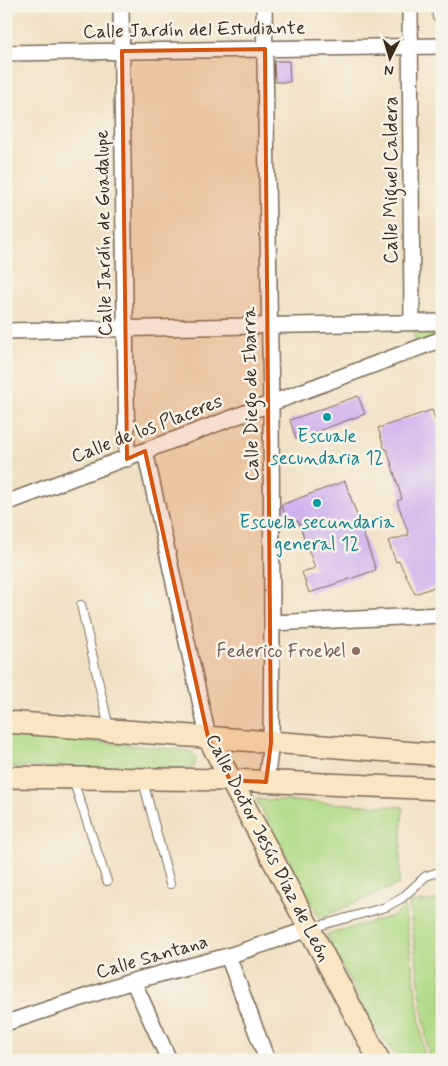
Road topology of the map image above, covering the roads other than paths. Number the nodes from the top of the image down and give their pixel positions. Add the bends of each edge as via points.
1 (121, 6) edge
2 (264, 6) edge
3 (410, 6) edge
4 (436, 6) edge
5 (442, 17) edge
6 (410, 46) junction
7 (442, 46) edge
8 (265, 49) junction
9 (122, 51) junction
10 (6, 54) edge
11 (442, 322) edge
12 (412, 323) junction
13 (270, 326) junction
14 (125, 328) junction
15 (6, 331) edge
16 (442, 339) edge
17 (271, 404) junction
18 (145, 451) junction
19 (127, 459) junction
20 (6, 503) edge
21 (81, 605) dead end
22 (442, 615) edge
23 (272, 623) junction
24 (6, 722) edge
25 (109, 730) junction
26 (208, 737) junction
27 (271, 743) junction
28 (442, 755) edge
29 (6, 777) edge
30 (73, 778) junction
31 (142, 779) junction
32 (230, 780) junction
33 (266, 782) junction
34 (442, 789) edge
35 (442, 871) edge
36 (107, 881) dead end
37 (170, 884) dead end
38 (309, 929) junction
39 (228, 956) junction
40 (133, 981) junction
41 (6, 1023) edge
42 (169, 1060) edge
43 (268, 1060) edge
44 (379, 1060) edge

1 - 9 street, Calle Jardín de Guadalupe
2 - 8 street, Calle Diego de Ibarra
3 - 6 street, Calle Miguel Caldera
4 - 5 lane via 437,17
6 - 7 street, Calle Jardín del Estudiante
6 - 8 street, Calle Jardín del Estudiante
6 - 12 street, Calle Miguel Caldera
8 - 9 street, Calle Jardín del Estudiante
8 - 13 street, Calle Diego de Ibarra
9 - 10 street, Calle Jardín del Estudiante
9 - 14 street, Calle Jardín de Guadalupe
11 - 12 street
12 - 13 street
13 - 14 street
13 - 17 street, Calle Diego de Ibarra
14 - 15 street
14 - 19 street, Calle Jardín de Guadalupe
16 - 17 street, Calle de los Placeres
17 - 18 street, Calle de los Placeres
17 - 23 street, Calle Diego de Ibarra
18 - 19 street, Calle de los Placeres
18 - 26 street, Calle Doctor Jesús Díaz de León
19 - 20 street, Calle de los Placeres
21 - 25 lane
22 - 23 street
23 - 27 street, Calle Diego de Ibarra
24 - 25 main road
25 - 26 main road
26 - 27 main road
26 - 32 main road, Calle Doctor Jesús Díaz de León
27 - 28 main road
27 - 33 street, Calle Diego de Ibarra
29 - 30 main road
30 - 31 main road
30 - 36 lane
31 - 32 main road
31 - 37 lane
32 - 33 main road
32 - 38 main road, Calle Doctor Jesús Díaz de León
33 - 34 main road
35 - 38 lane via 426,876 402,898 386,906
38 - 39 street, Calle Santana
38 - 44 main road, Calle Doctor Jesús Díaz de León
39 - 40 street, Calle Santana
39 - 43 street
40 - 41 street, Calle Santana
40 - 42 street

